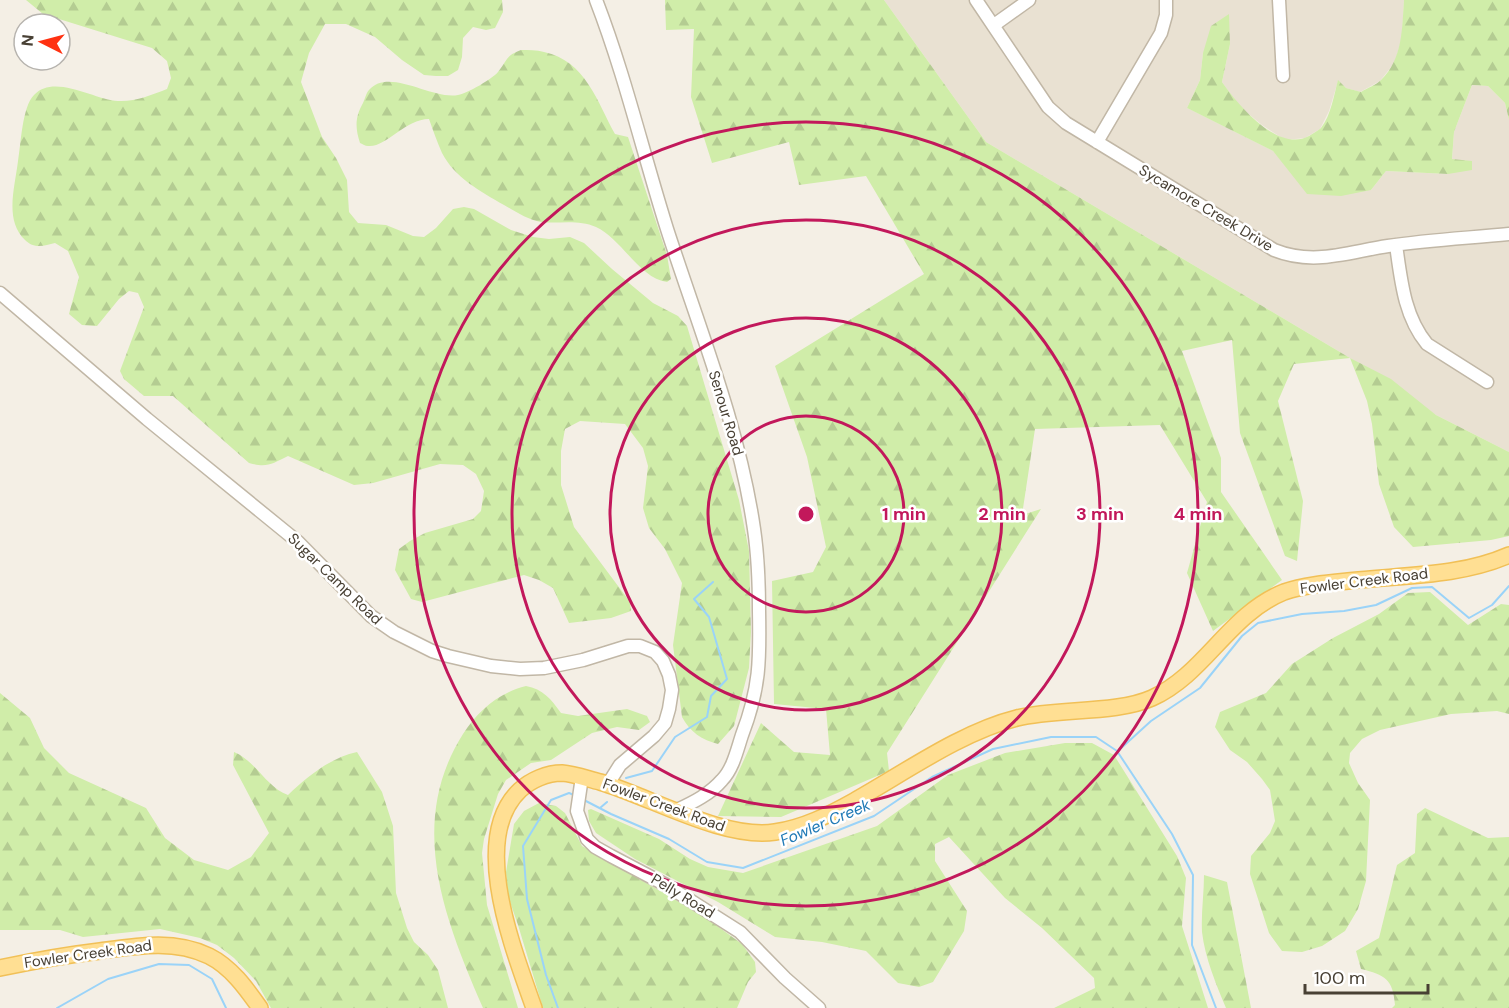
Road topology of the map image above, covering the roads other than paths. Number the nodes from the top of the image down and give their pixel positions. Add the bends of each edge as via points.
1 (596, 0) edge
2 (976, 0) edge
3 (1029, 0) edge
4 (1166, 0) edge
5 (1279, 0) edge
6 (994, 25) junction
7 (1283, 76) dead end
8 (1097, 142) junction
9 (1509, 234) edge
10 (1396, 245) junction
11 (0, 293) edge
12 (1487, 382) dead end
13 (1509, 555) edge
14 (582, 777) junction
15 (608, 784) junction
16 (677, 810) junction
17 (0, 968) edge
18 (260, 1008) edge
19 (534, 1008) edge
20 (819, 1008) edge

1 - 16 street, Senour Road via 729,418 754,531 759,676 752,709 725,778 713,790
2 - 6 street, Sycamore Creek Drive
3 - 6 street
4 - 8 street via 1161,33
5 - 7 street
6 - 8 street, Sycamore Creek Drive via 1048,107
8 - 10 street, Sycamore Creek Drive via 1288,255 1320,258
9 - 10 street, Sycamore Creek Drive
10 - 12 street via 1405,298 1420,336
11 - 15 street, Sugar Camp Road via 293,538 370,616 394,632 448,656 520,669 583,660 628,646 655,652 669,675 669,709 654,736 620,765
13 - 16 main road, Fowler Creek Road via 1465,569 1316,584 1284,592 1254,608 1185,676 1152,698 1122,706 1016,718 990,727 840,809 796,828 742,832
14 - 15 main road, Fowler Creek Road
14 - 19 main road, Fowler Creek Road via 560,773 528,785 515,796 500,831 497,887
14 - 20 street, Pelly Road via 577,812 587,839 595,847 666,885 740,932
15 - 16 main road, Fowler Creek Road
17 - 18 main road, Fowler Creek Road via 148,945 174,946 220,963

